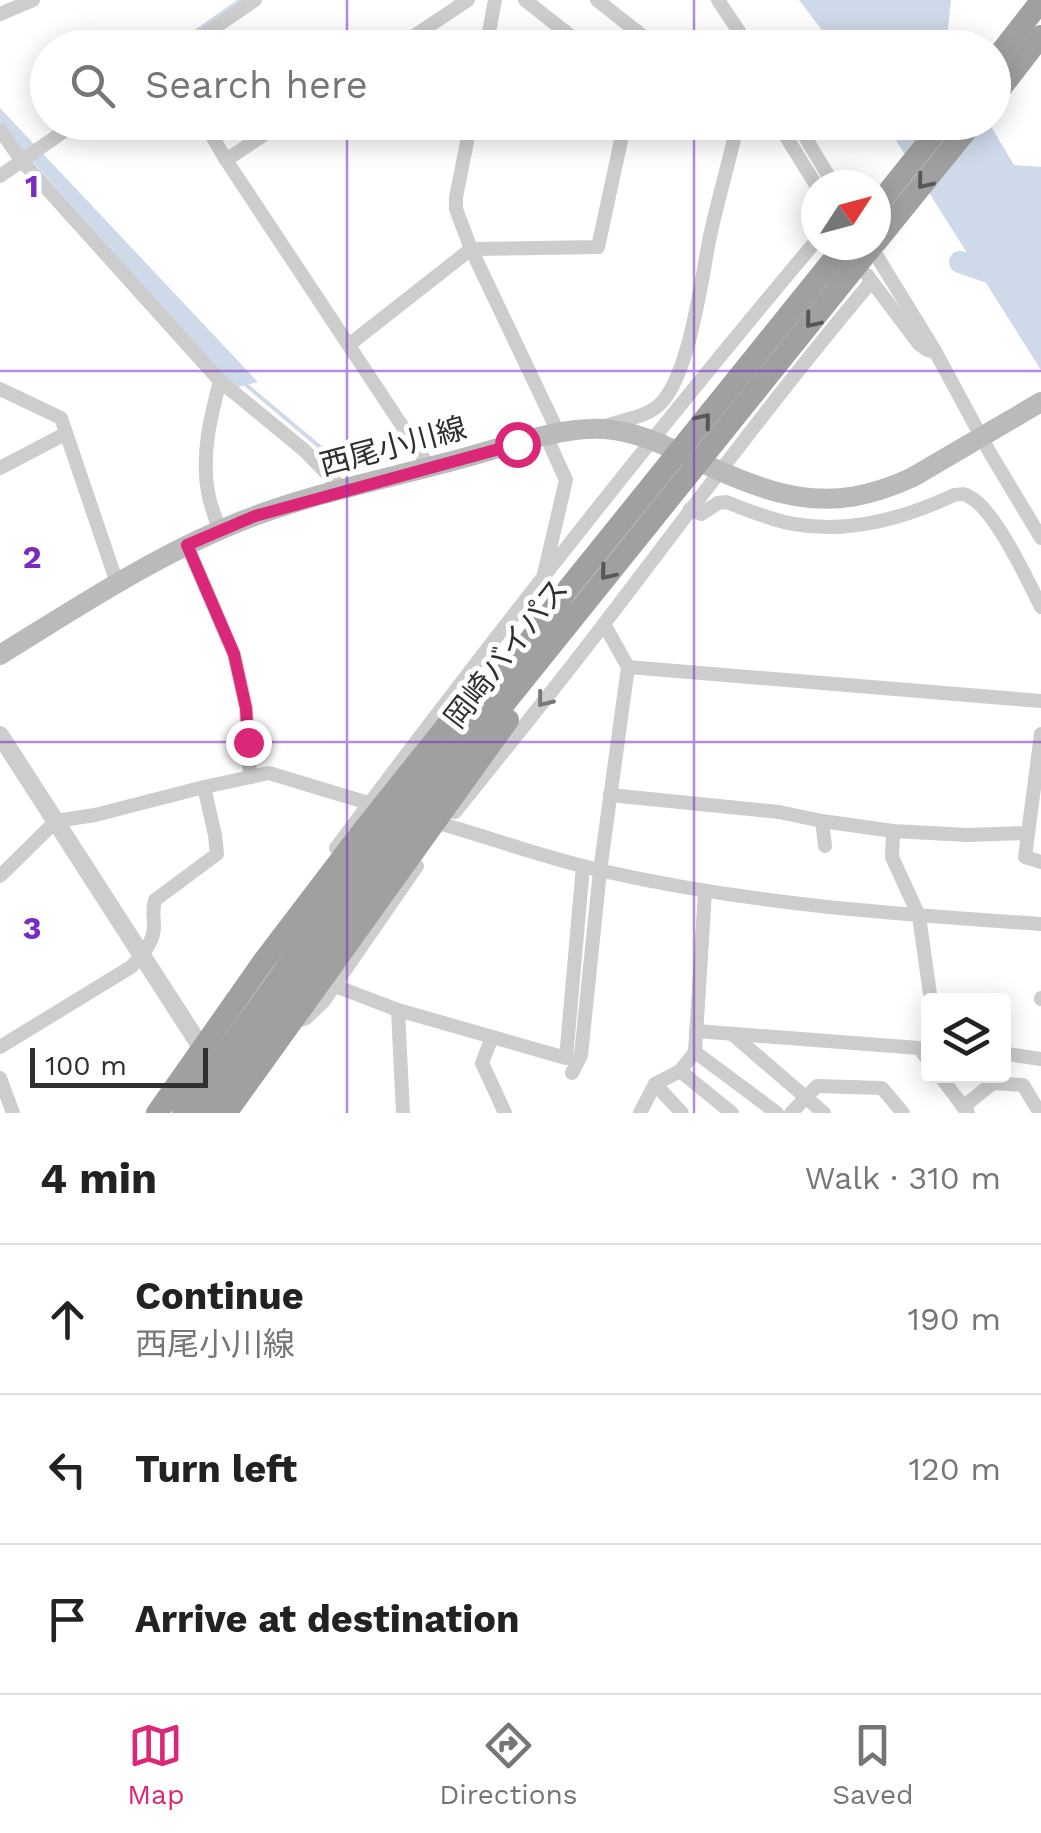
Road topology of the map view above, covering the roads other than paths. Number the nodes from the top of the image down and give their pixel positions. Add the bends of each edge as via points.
1 (33, 0) edge
2 (255, 0) edge
3 (468, 0) edge
4 (495, 0) edge
5 (524, 0) edge
6 (597, 0) edge
7 (718, 0) edge
8 (1041, 0) edge
9 (0, 14) edge
10 (211, 30) edge
11 (423, 30) edge
12 (489, 30) edge
13 (563, 30) edge
14 (635, 30) edge
15 (736, 30) edge
16 (1041, 36) edge
17 (1011, 38) edge
18 (1011, 75) edge
19 (0, 130) edge
20 (52, 140) edge
21 (214, 140) edge
22 (256, 140) edge
23 (467, 140) edge
24 (621, 140) edge
25 (735, 140) edge
26 (789, 140) edge
27 (807, 140) edge
28 (930, 140) edge
29 (958, 140) edge
30 (226, 160) junction
31 (22, 161) junction
32 (807, 170) edge
33 (825, 170) edge
34 (0, 176) edge
35 (891, 188) edge
36 (891, 222) edge
37 (471, 249) junction
38 (801, 259) edge
39 (834, 260) edge
40 (856, 260) edge
41 (860, 260) edge
42 (882, 260) edge
43 (871, 282) junction
44 (350, 344) junction
45 (935, 351) junction
46 (220, 381) junction
47 (0, 389) edge
48 (1041, 402) edge
49 (602, 428) junction
50 (65, 434) junction
51 (985, 434) junction
52 (553, 435) junction
53 (653, 440) junction
54 (0, 468) edge
55 (430, 468) junction
56 (718, 470) junction
57 (343, 490) junction
58 (690, 509) junction
59 (220, 530) junction
60 (1041, 538) edge
61 (187, 545) junction
62 (542, 579) junction
63 (117, 583) junction
64 (568, 589) junction
65 (1041, 607) edge
66 (604, 624) junction
67 (557, 636) junction
68 (0, 655) edge
69 (628, 667) junction
70 (1041, 701) edge
71 (1041, 734) edge
72 (0, 735) edge
73 (250, 777) junction
74 (204, 787) junction
75 (610, 795) junction
76 (368, 804) junction
77 (56, 821) junction
78 (822, 821) junction
79 (445, 825) junction
80 (894, 830) junction
81 (1028, 833) junction
82 (825, 846) dead end
83 (1041, 862) edge
84 (583, 866) junction
85 (600, 871) junction
86 (0, 876) edge
87 (705, 892) junction
88 (920, 916) junction
89 (1041, 924) edge
90 (143, 955) junction
91 (335, 986) junction
92 (930, 993) edge
93 (398, 1010) junction
94 (229, 1011) junction
95 (296, 1014) junction
96 (696, 1031) junction
97 (732, 1034) junction
98 (492, 1037) junction
99 (0, 1046) edge
100 (202, 1048) junction
101 (921, 1050) edge
102 (695, 1052) junction
103 (1011, 1055) edge
104 (1041, 1059) edge
105 (680, 1071) junction
106 (572, 1072) dead end
107 (0, 1078) edge
108 (945, 1083) edge
109 (987, 1083) edge
110 (1011, 1083) edge
111 (655, 1084) junction
112 (806, 1097) junction
113 (234, 1109) edge
114 (966, 1110) edge
115 (14, 1113) edge
116 (157, 1113) edge
117 (183, 1113) edge
118 (203, 1113) edge
119 (402, 1113) edge
120 (505, 1113) edge
121 (640, 1113) edge
122 (682, 1113) edge
123 (732, 1113) edge
124 (777, 1113) edge
125 (791, 1113) edge
126 (824, 1113) edge
127 (904, 1113) edge
128 (1040, 1113) edge

1 - 9 street
2 - 10 street
3 - 11 street
4 - 12 street
5 - 13 street
6 - 14 street
7 - 15 street
8 - 17 highway
16 - 18 highway
19 - 31 street
20 - 31 street
21 - 30 street
22 - 30 street
23 - 37 street via 456,209
24 - 37 street via 598,247
25 - 49 street via 677,379 654,409
26 - 32 street
27 - 33 street
28 - 35 highway
29 -> 36 highway, 岡崎バイパス
30 - 44 street
31 - 34 street
31 - 46 street
37 - 44 street
37 - 52 street
38 - 53 street
64 -> 39 highway, 岡崎バイパス, bridge
40 - 43 street
41 -> 67 highway, 岡崎バイパス, bridge
42 - 45 street
43 - 45 street via 919,344
43 - 56 street
44 - 55 street
45 - 51 street
46 - 57 street
46 - 59 street via 207,465
47 - 50 street via 62,418
48 - 51 main road, 西尾小川線
49 - 52 main road, 西尾小川線
49 - 53 main road, 西尾小川線
50 - 54 street
50 - 63 street
51 - 56 main road, 西尾小川線 via 913,478 853,498 784,495
51 - 60 street
52 - 55 main road, 西尾小川線
52 - 62 street via 566,480
53 - 56 main road, 西尾小川線
53 - 62 street
55 - 57 main road, 西尾小川線
56 - 58 street
57 - 59 main road, 西尾小川線
58 - 65 street via 702,514 726,502 789,523 834,527 899,516 964,494 998,529
58 - 66 street
59 - 61 main road, 西尾小川線
61 - 63 main road, 西尾小川線
61 - 73 street via 234,654
62 - 76 street
63 - 68 main road, 西尾小川線
64 - 94 highway, bridge via 555,593 442,729
64 - 117 highway, 岡崎バイパス, bridge
66 - 69 street
66 -> 79 street
67 - 95 highway, bridge via 543,670
67 - 118 highway, 岡崎バイパス, bridge
69 - 70 street
69 - 75 street
71 - 81 street
72 - 77 street
73 - 74 street
73 - 76 street via 270,773
74 - 77 street
74 - 90 street via 216,854 155,900 154,934
75 - 78 street
75 - 85 street
76 - 79 street
76 - 94 street via 253,959
77 - 86 street
77 - 90 street
78 - 80 street
78 - 82 street
79 - 84 street
79 - 91 street
80 - 81 street
80 - 88 street via 892,857
81 - 83 street via 1025,856
84 - 85 street
84 - 98 street via 566,1058
85 - 87 street
85 - 106 street via 581,1055
87 - 88 street
87 - 96 street
88 - 89 street
88 - 92 street
90 - 99 street
90 - 100 street
91 - 93 street
91 - 95 street via 305,1020
93 - 98 street
93 - 119 street
94 - 100 highway
95 - 113 highway
96 - 97 street
96 - 102 street
97 - 101 street
97 - 112 street
98 - 120 street via 482,1062
100 - 113 street
100 - 116 highway
102 - 105 street
102 - 124 street
103 - 104 street
105 - 111 street
105 - 123 street
107 - 115 street
108 - 114 street
109 - 114 street
110 - 128 street via 1022,1085
111 - 121 street
111 - 122 street
112 - 125 street
112 - 126 street
112 - 127 street via 817,1086 882,1088

